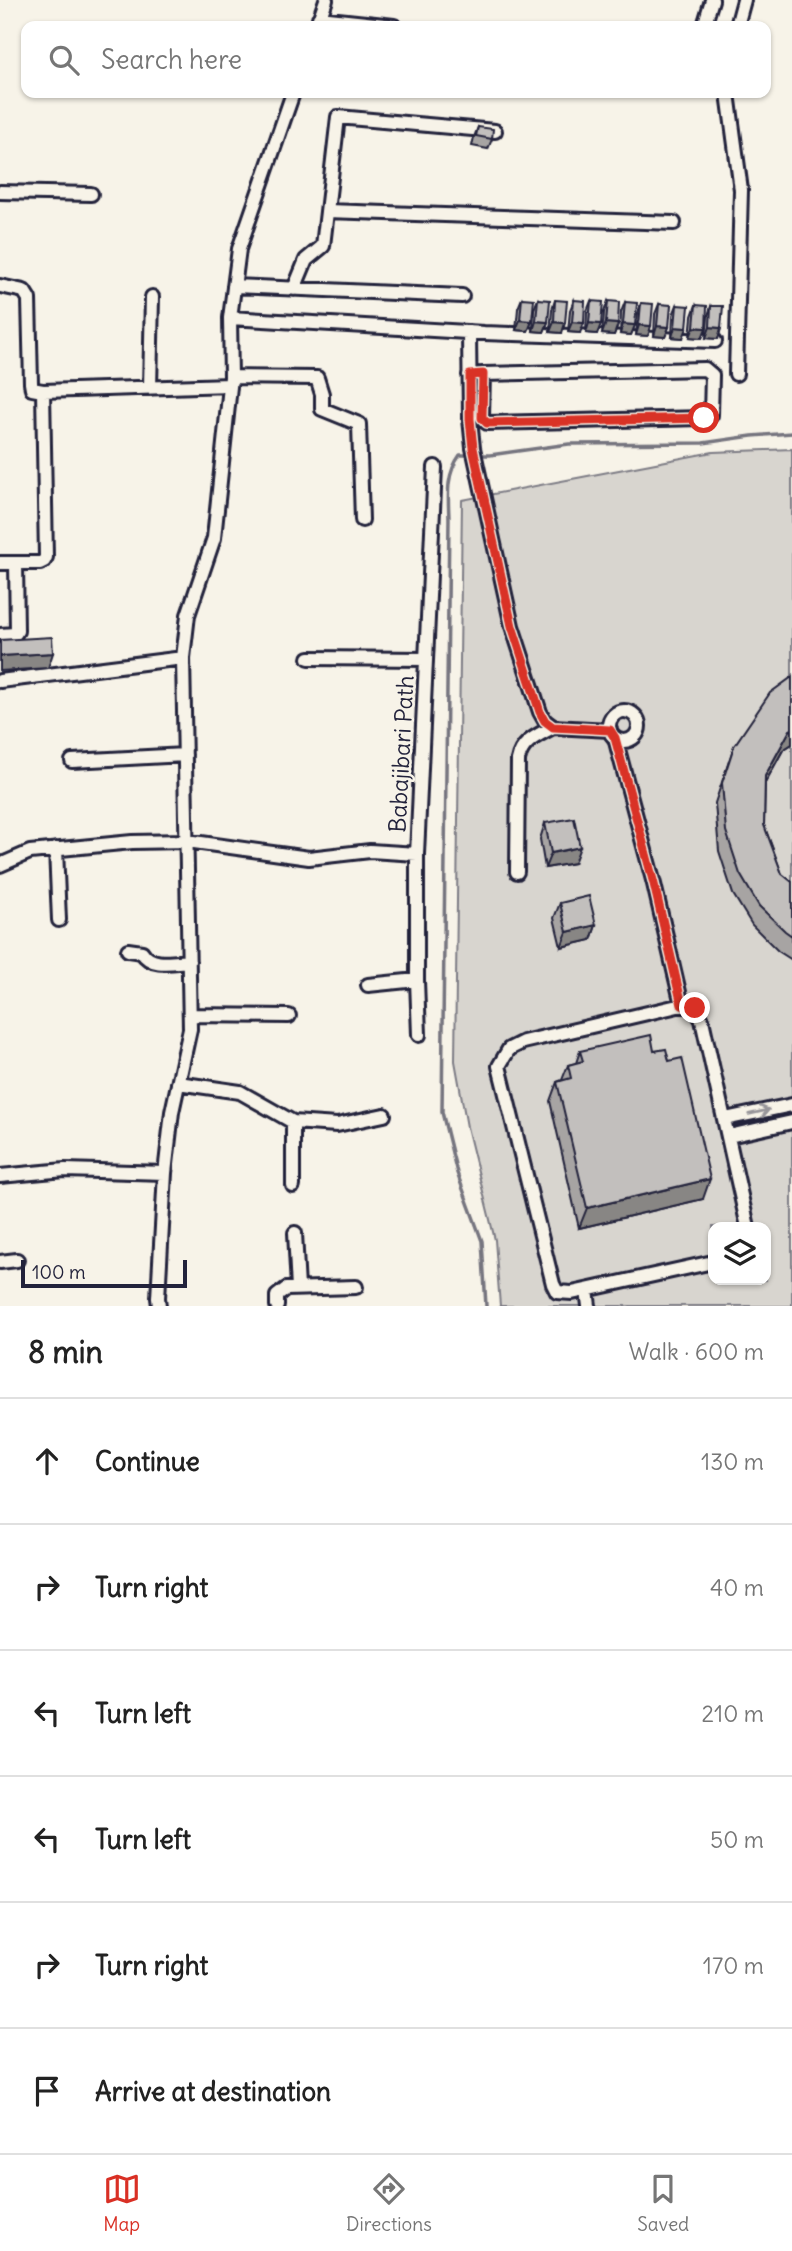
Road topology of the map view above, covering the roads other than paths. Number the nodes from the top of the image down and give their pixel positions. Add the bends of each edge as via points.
1 (326, 0) edge
2 (712, 0) edge
3 (744, 0) edge
4 (318, 21) edge
5 (706, 21) edge
6 (738, 21) edge
7 (291, 98) edge
8 (729, 98) edge
9 (495, 131) edge
10 (0, 192) edge
11 (91, 194) dead end
12 (327, 211) junction
13 (674, 223) dead end
14 (0, 286) edge
15 (234, 286) junction
16 (294, 289) junction
17 (462, 296) dead end
18 (152, 297) dead end
19 (230, 318) junction
20 (469, 332) junction
21 (715, 341) dead end
22 (476, 374) junction
23 (736, 374) dead end
24 (231, 381) junction
25 (150, 388) junction
26 (43, 391) junction
27 (435, 467) dead end
28 (362, 520) dead end
29 (0, 563) edge
30 (16, 563) junction
31 (0, 635) edge
32 (183, 658) junction
33 (309, 658) dead end
34 (426, 659) junction
35 (0, 681) edge
36 (553, 727) junction
37 (185, 755) junction
38 (72, 761) dead end
39 (187, 841) junction
40 (56, 849) junction
41 (417, 854) junction
42 (0, 865) edge
43 (517, 872) dead end
44 (59, 920) dead end
45 (128, 950) dead end
46 (189, 961) junction
47 (416, 980) junction
48 (368, 985) dead end
49 (682, 1005) junction
50 (190, 1016) junction
51 (289, 1016) dead end
52 (419, 1035) dead end
53 (178, 1083) junction
54 (792, 1105) edge
55 (384, 1115) dead end
56 (726, 1119) junction
57 (293, 1122) junction
58 (792, 1122) edge
59 (729, 1136) junction
60 (165, 1173) junction
61 (0, 1176) edge
62 (293, 1186) dead end
63 (747, 1222) edge
64 (295, 1233) dead end
65 (17, 1260) dead end
66 (0, 1262) edge
67 (708, 1263) edge
68 (356, 1287) dead end
69 (298, 1288) junction
70 (587, 1290) junction
71 (159, 1306) edge
72 (277, 1306) edge
73 (589, 1306) edge

1 - 4 street
2 - 5 street
3 - 6 street
7 - 15 street via 239,249
8 - 23 street via 741,190
9 - 12 street via 338,117
10 - 11 street
12 - 13 street
12 - 16 street via 323,246 306,260
14 - 26 street via 24,291 29,299 31,383 36,391
15 - 16 street
15 - 19 street
16 - 17 street
18 - 25 street
19 - 20 street
19 - 24 street
20 - 21 street
20 - 22 street
22 - 22 street via 705,369 712,376 711,415 487,423 482,418
22 - 36 street via 470,419 473,448 512,626 540,712
24 - 25 street
24 - 28 street via 317,378 322,410 359,424
24 - 32 street via 214,538 188,615
25 - 26 street
26 - 30 street via 46,556 40,563
27 - 34 street, Babajibari Path
29 - 30 street
30 - 31 street via 17,631
32 - 35 street
32 - 37 street
33 - 34 street
34 - 41 street, Babajibari Path
36 - 43 street via 520,750
36 - 49 street via 612,734
37 - 38 street
37 - 39 street
39 - 40 street, Babajibari Path
39 - 41 street, Babajibari Path via 309,858 370,850
39 - 46 street
40 - 42 street, Babajibari Path via 30,852
40 - 44 street
41 - 47 street
45 - 46 street via 142,952 154,962
46 - 50 street
47 - 48 street
47 - 52 street
49 - 56 street via 695,1008 702,1020
49 - 70 street via 523,1042 509,1049 499,1066 553,1284 557,1292
50 - 51 street
50 - 53 street
53 - 57 street via 240,1092
53 - 60 street
56 -> 54 street
55 - 57 street via 337,1125
56 - 59 street
57 - 62 street
58 - 59 street
59 - 63 street
60 - 61 street via 65,1170
60 - 71 street
64 - 69 street
65 - 66 street
67 - 70 street
68 - 69 street
69 - 72 street via 280,1292
70 - 73 street

